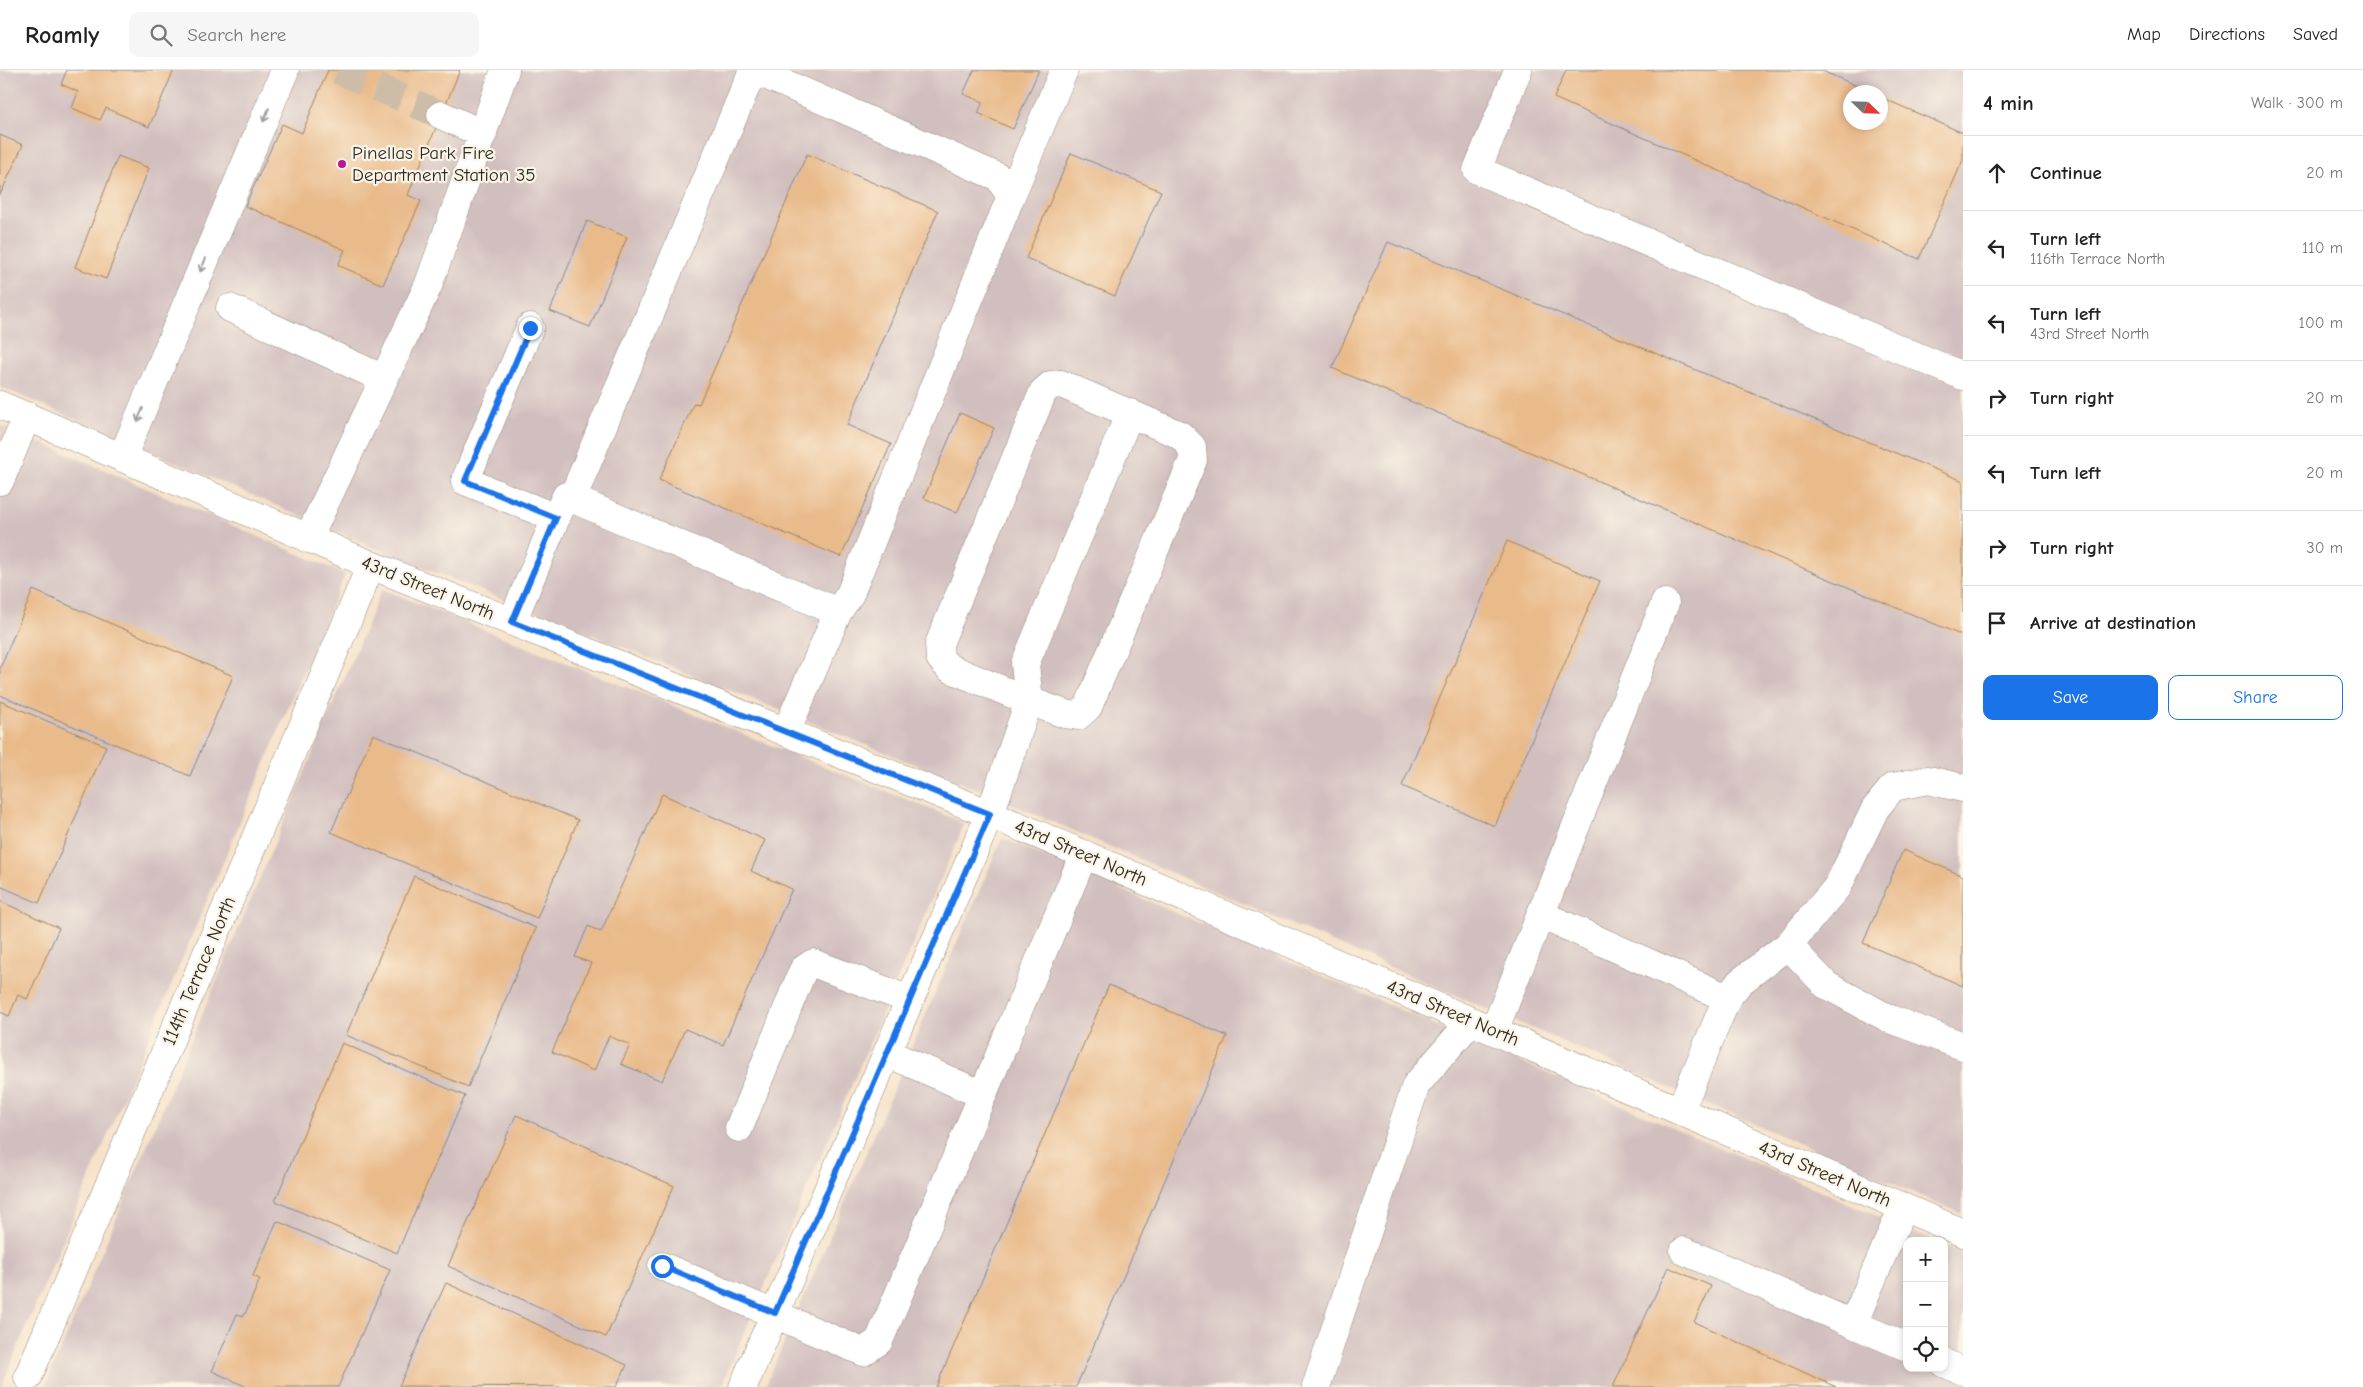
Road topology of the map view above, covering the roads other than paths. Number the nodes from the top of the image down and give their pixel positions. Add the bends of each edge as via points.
1 (285, 70) edge
2 (506, 70) edge
3 (754, 70) edge
4 (1064, 70) edge
5 (1518, 70) edge
6 (441, 116) tunnel mouth
7 (483, 134) junction
8 (1011, 196) junction
9 (230, 308) dead end
10 (530, 328) dead end
11 (1963, 376) edge
12 (384, 379) junction
13 (0, 405) edge
14 (1130, 414) junction
15 (27, 416) junction
16 (122, 458) junction
17 (0, 481) edge
18 (564, 508) junction
19 (308, 539) junction
20 (370, 565) junction
21 (1665, 603) dead end
22 (838, 612) junction
23 (512, 622) junction
24 (1029, 701) junction
25 (786, 732) junction
26 (1963, 788) edge
27 (990, 814) junction
28 (1084, 854) junction
29 (1542, 915) junction
30 (1788, 945) junction
31 (1727, 998) junction
32 (910, 1000) junction
33 (1483, 1026) junction
34 (1963, 1046) edge
35 (887, 1053) junction
36 (983, 1094) junction
37 (1680, 1111) junction
38 (739, 1128) dead end
39 (1903, 1207) junction
40 (1963, 1233) edge
41 (1684, 1251) dead end
42 (662, 1266) dead end
43 (775, 1313) junction
44 (1853, 1324) junction
45 (1903, 1345) edge
46 (1948, 1365) edge
47 (1963, 1373) edge
48 (28, 1377) dead end
49 (743, 1387) edge
50 (1316, 1387) edge
51 (1958, 1387) edge

1 -> 16 street
2 - 7 street
3 - 8 street via 998,177
3 - 18 street
4 - 8 street
5 - 11 street via 1477,170
6 - 7 street
7 - 12 street via 428,286
8 - 22 street via 850,594
9 - 12 street
10 - 18 street via 465,481
12 - 19 street
13 - 15 street, 43rd Street North
14 - 24 street via 1025,664
14 - 24 street via 1180,435 1192,446 1193,460 1088,707 1078,716
14 - 24 street via 1062,384 1051,385 1043,392 939,644 940,658 949,668
15 - 16 street, 43rd Street North
15 - 17 street
16 - 19 street, 43rd Street North
18 - 22 street
18 - 23 street
19 - 20 street, 43rd Street North
20 - 23 street, 43rd Street North
20 - 48 street, 114th Terrace North
21 - 29 street
22 - 25 street
23 - 25 street, 43rd Street North
24 - 27 street
25 - 27 street, 43rd Street North
26 - 30 street via 1928,780 1893,787 1875,809 1838,886
27 - 28 street, 43rd Street North
27 - 32 street
28 - 33 street, 43rd Street North
28 - 36 street
29 - 31 street
29 - 33 street
30 - 31 street via 1740,982
30 - 34 street via 1826,985 1890,1018
31 - 37 street
32 - 35 street
32 - 38 street via 813,963 803,970
33 - 37 street, 43rd Street North
33 - 50 street via 1416,1084
35 - 36 street
35 - 43 street
36 - 43 street via 879,1341 863,1352
37 - 39 street, 43rd Street North
39 - 40 street, 43rd Street North
39 - 44 street
41 - 44 street
42 - 43 street
43 - 49 street
44 - 45 street
46 - 47 street
47 - 51 street

